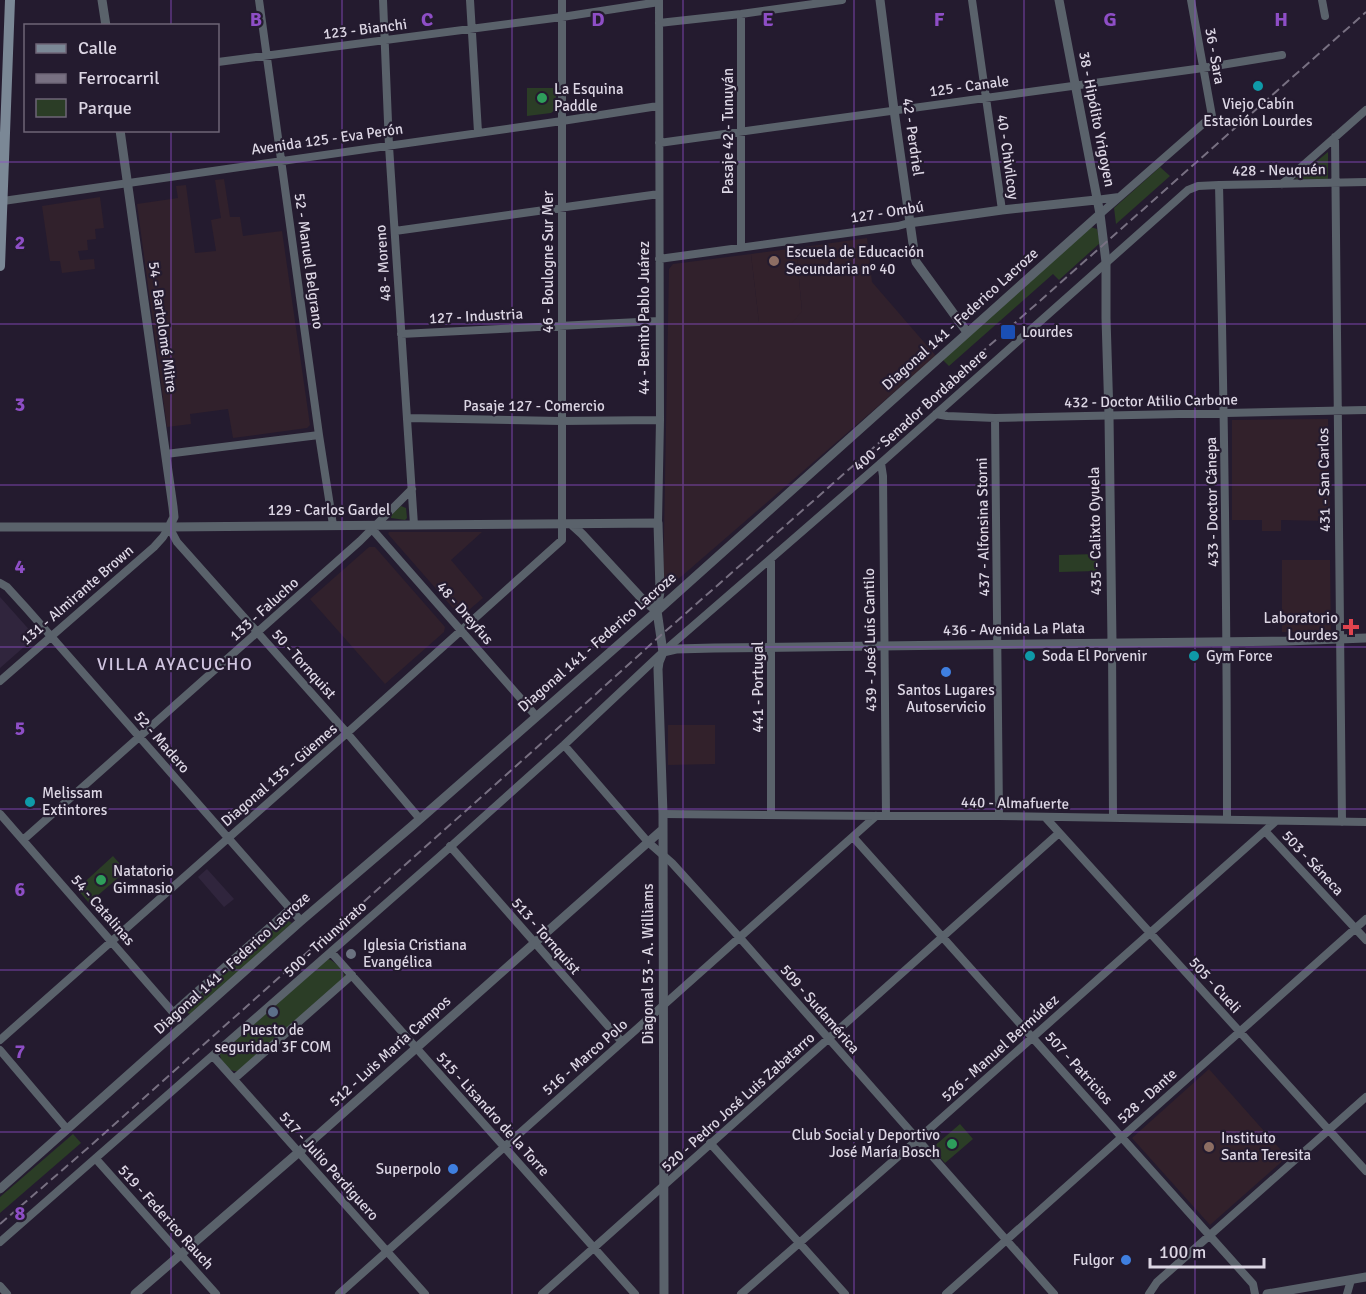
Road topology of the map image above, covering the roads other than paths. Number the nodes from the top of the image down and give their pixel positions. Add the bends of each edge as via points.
1 (10, 0) edge
2 (102, 0) edge
3 (259, 0) edge
4 (382, 0) edge
5 (470, 0) edge
6 (562, 0) edge
7 (842, 0) edge
8 (880, 0) edge
9 (972, 0) edge
10 (1059, 0) edge
11 (1191, 0) edge
12 (1322, 0) edge
13 (659, 1) edge
14 (802, 2) edge
15 (741, 14) junction
16 (1325, 16) dead end
17 (562, 17) junction
18 (659, 23) junction
19 (106, 24) edge
20 (471, 28) junction
21 (385, 40) junction
22 (267, 55) junction
23 (1282, 55) dead end
24 (219, 62) edge
25 (1203, 69) junction
26 (1076, 86) junction
27 (986, 98) junction
28 (658, 106) junction
29 (894, 110) junction
30 (1366, 110) edge
31 (1212, 116) joint
32 (562, 121) junction
33 (741, 130) junction
34 (120, 132) edge
35 (478, 132) junction
36 (1335, 137) junction
37 (659, 143) junction
38 (389, 146) junction
39 (281, 160) junction
40 (1366, 182) edge
41 (126, 183) junction
42 (1334, 183) junction
43 (1281, 184) junction
44 (1219, 185) junction
45 (1192, 187) joint
46 (659, 194) junction
47 (1120, 196) junction
48 (1096, 200) junction
49 (1, 201) edge
50 (562, 207) junction
51 (1002, 210) junction
52 (1100, 214) junction
53 (909, 223) junction
54 (395, 231) junction
55 (1104, 244) joint
56 (741, 247) junction
57 (659, 259) junction
58 (1106, 262) junction
59 (0, 266) edge
60 (659, 321) junction
61 (562, 326) junction
62 (967, 332) junction
63 (401, 334) junction
64 (1366, 410) edge
65 (1337, 411) junction
66 (1224, 413) junction
67 (936, 414) junction
68 (1109, 416) junction
69 (408, 418) junction
70 (995, 418) junction
71 (660, 420) junction
72 (561, 421) junction
73 (319, 435) junction
74 (166, 454) junction
75 (881, 463) junction
76 (411, 489) junction
77 (658, 523) junction
78 (566, 524) junction
79 (333, 525) junction
80 (414, 525) junction
81 (0, 526) edge
82 (169, 527) junction
83 (375, 527) junction
84 (771, 559) junction
85 (0, 583) edge
86 (657, 611) junction
87 (462, 630) junction
88 (257, 633) junction
89 (51, 636) junction
90 (660, 636) joint
91 (1366, 638) edge
92 (1340, 640) junction
93 (1227, 642) junction
94 (1112, 643) junction
95 (997, 644) junction
96 (884, 645) junction
97 (771, 647) junction
98 (663, 652) junction
99 (0, 681) edge
100 (536, 716) junction
101 (347, 733) junction
102 (140, 737) junction
103 (564, 745) junction
104 (663, 813) junction
105 (0, 814) edge
106 (771, 815) junction
107 (876, 816) junction
108 (886, 816) junction
109 (999, 816) junction
110 (1045, 817) junction
111 (1113, 818) junction
112 (420, 819) junction
113 (1227, 819) junction
114 (1276, 821) junction
115 (1342, 822) junction
116 (1366, 822) edge
117 (663, 829) junction
118 (1265, 831) junction
119 (1059, 833) junction
120 (853, 837) junction
121 (228, 838) junction
122 (23, 840) junction
123 (648, 842) junction
124 (450, 846) junction
125 (663, 855) junction
126 (290, 909) junction
127 (1366, 919) edge
128 (301, 921) junction
129 (1355, 929) junction
130 (1149, 933) junction
131 (944, 937) junction
132 (740, 938) junction
133 (1366, 940) edge
134 (112, 941) junction
135 (534, 943) junction
136 (331, 952) junction
137 (352, 975) junction
138 (663, 1007) junction
139 (174, 1012) junction
140 (184, 1025) junction
141 (1239, 1032) junction
142 (1033, 1036) junction
143 (828, 1039) junction
144 (0, 1040) edge
145 (622, 1042) junction
146 (417, 1048) junction
147 (0, 1050) edge
148 (213, 1056) junction
149 (234, 1079) junction
150 (1366, 1097) edge
151 (67, 1129) junction
152 (1329, 1131) junction
153 (1122, 1136) junction
154 (916, 1140) junction
155 (710, 1143) junction
156 (505, 1146) junction
157 (299, 1152) junction
158 (96, 1159) junction
159 (1366, 1172) edge
160 (664, 1186) junction
161 (0, 1189) edge
162 (1210, 1236) junction
163 (1006, 1240) junction
164 (0, 1242) edge
165 (798, 1243) junction
166 (594, 1248) junction
167 (387, 1251) junction
168 (181, 1254) junction
169 (1366, 1277) edge
170 (1351, 1280) junction
171 (0, 1286) edge
172 (7, 1294) edge
173 (135, 1294) edge
174 (216, 1294) edge
175 (339, 1294) edge
176 (425, 1294) edge
177 (542, 1294) edge
178 (635, 1294) edge
179 (664, 1294) edge
180 (741, 1294) edge
181 (845, 1294) edge
182 (946, 1294) edge
183 (1054, 1294) edge
184 (1149, 1294) edge
185 (1255, 1294) edge
186 (1267, 1294) edge
187 (1347, 1294) edge

1 - 49 main road
2 - 19 street
3 - 22 street, 52 - Manuel Belgrano
4 - 21 street, 48 - Moreno
5 - 20 street
6 - 17 street, 46 - Boulogne Sur Mer
7 - 14 street
8 - 29 street, 42 - Perdriel
9 - 27 street, 40 - Chivilcoy
10 - 26 street, 38 - Hipólito Yrigoyen
11 - 25 street, 36 - Sara
12 - 16 street
13 - 17 street, 123 - Bianchi
13 - 18 street, 44 - Benito Pablo Juárez
14 - 15 street
15 - 18 street
15 - 33 street, Pasaje 42 - Tunuyán
17 - 20 street, 123 - Bianchi
17 - 32 street, 46 - Boulogne Sur Mer
18 - 28 street, 44 - Benito Pablo Juárez
20 - 21 street, 123 - Bianchi
20 - 35 street
21 - 22 street, 123 - Bianchi
21 - 38 street, 48 - Moreno
22 - 24 street, 123 - Bianchi
22 - 39 street, 52 - Manuel Belgrano
23 - 25 street, 125 - Canale
25 - 26 street, 125 - Canale
25 - 31 street, 36 - Sara
26 - 27 street, 125 - Canale
26 - 48 street, 38 - Hipólito Yrigoyen
27 - 29 street, 125 - Canale
27 - 51 street, 40 - Chivilcoy
28 - 32 street, Avenida 125 - Eva Perón
28 - 37 street, 44 - Benito Pablo Juárez
29 - 33 street, 125 - Canale
29 - 53 street, 42 - Perdriel
30 - 36 street
31 - 47 street, Diagonal 141 - Federico Lacroze
32 - 35 street, Avenida 125 - Eva Perón
32 - 50 street, 46 - Boulogne Sur Mer
33 - 37 street, 125 - Canale
33 - 56 street, Pasaje 42 - Tunuyán
34 - 41 street, 54 - Bartolomé Mitre
35 - 38 street, Avenida 125 - Eva Perón
36 - 42 street, 431 - San Carlos
36 - 43 street
37 - 46 street, 44 - Benito Pablo Juárez
38 - 39 street, Avenida 125 - Eva Perón
38 - 54 street, 48 - Moreno
39 - 41 street, Avenida 125 - Eva Perón
39 - 73 street, 52 - Manuel Belgrano
40 - 42 street, 428 - Neuquén
41 - 49 street, Avenida 125 - Eva Perón
41 - 74 street, 54 - Bartolomé Mitre
42 - 43 street, 428 - Neuquén
42 - 65 street, 431 - San Carlos
43 - 44 street, 428 - Neuquén
44 - 45 street, 428 - Neuquén
44 - 66 street, 433 - Doctor Cánepa
45 - 58 street, 400 - Senador Bordabehere
46 - 50 street
46 - 57 street, 44 - Benito Pablo Juárez
47 - 48 street, 127 - Ombú
47 - 52 street, Diagonal 141 - Federico Lacroze
48 - 51 street, 127 - Ombú
48 - 52 street, 38 - Hipólito Yrigoyen
49 - 59 main road
50 - 54 street
50 - 61 street, 46 - Boulogne Sur Mer
51 - 53 street, 127 - Ombú
52 - 55 street, 38 - Hipólito Yrigoyen
52 - 62 street, Diagonal 141 - Federico Lacroze
53 - 56 street, 127 - Ombú
53 - 62 street, 42 - Perdriel via 916,262
54 - 63 street, 48 - Moreno
55 - 58 street, 435 - Calixto Oyuela
56 - 57 street, 127 - Ombú
57 - 60 street, 44 - Benito Pablo Juárez
58 - 67 street, 400 - Senador Bordabehere
58 - 68 street, 435 - Calixto Oyuela
60 - 61 street, 127 - Industria
60 - 71 street, 44 - Benito Pablo Juárez
61 - 63 street, 127 - Industria
61 - 72 street, 46 - Boulogne Sur Mer
62 - 86 street, Diagonal 141 - Federico Lacroze
63 - 69 street, 48 - Moreno
64 - 65 street, 432 - Doctor Atilio Carbone
65 - 66 street, 432 - Doctor Atilio Carbone
65 - 92 street, 431 - San Carlos
66 - 68 street, 432 - Doctor Atilio Carbone
66 - 93 street, 433 - Doctor Cánepa
67 - 70 street, 432 - Doctor Atilio Carbone
67 - 75 street, 400 - Senador Bordabehere
68 - 70 street, 432 - Doctor Atilio Carbone
68 - 94 street, 435 - Calixto Oyuela
69 - 72 street, Pasaje 127 - Comercio
69 - 76 street, 48 - Moreno
70 - 95 street, 437 - Alfonsina Storni
71 - 72 street, Pasaje 127 - Comercio
71 - 77 street, 44 - Benito Pablo Juárez
72 - 78 street, 46 - Boulogne Sur Mer
73 - 74 street
73 - 79 street, 52 - Manuel Belgrano
74 - 82 street, 54 - Bartolomé Mitre via 174,517
75 - 84 street, 400 - Senador Bordabehere
75 - 96 street, 439 - José Luis Cantilo
76 - 80 street, 48 - Moreno
76 - 83 street, 133 - Falucho
77 - 78 street, 129 - Carlos Gardel
77 - 86 street, 44 - Benito Pablo Juárez
78 - 80 street, 129 - Carlos Gardel
78 - 86 street via 582,534
78 - 87 street, Diagonal 135 - Güemes via 558,545
79 - 82 street, 129 - Carlos Gardel
79 - 83 street, 129 - Carlos Gardel
80 - 83 street, 129 - Carlos Gardel
81 - 82 street, 129 - Carlos Gardel
82 - 88 street, 50 - Tornquist via 177,542
82 - 89 street, 131 - Almirante Brown via 154,547
83 - 87 street, 48 - Dreyfus
83 - 88 street, 133 - Falucho
84 - 97 street, 441 - Portugal
84 - 98 street, 400 - Senador Bordabehere
85 - 89 street, 52 - Madero
86 - 90 street, 44 - Benito Pablo Juárez
86 - 100 street, Diagonal 141 - Federico Lacroze
87 - 100 street, 48 - Dreyfus
87 - 101 street, Diagonal 135 - Güemes
88 - 101 street, 50 - Tornquist
88 - 102 street, 133 - Falucho
89 - 99 street, 131 - Almirante Brown
89 - 102 street, 52 - Madero
90 - 98 street, Diagonal 53 - A. Williams
91 - 92 street, 436 - Avenida La Plata
92 - 93 street, 436 - Avenida La Plata
92 - 115 street, 431 - San Carlos
93 - 94 street, 436 - Avenida La Plata
93 - 113 street, 433 - Doctor Cánepa
94 - 95 street, 436 - Avenida La Plata
94 - 111 street, 435 - Calixto Oyuela
95 - 96 street, 436 - Avenida La Plata
95 - 109 street, 437 - Alfonsina Storni
96 - 97 street, 436 - Avenida La Plata
96 - 108 street, 439 - José Luis Cantilo
97 - 98 street, 436 - Avenida La Plata
97 - 106 street, 441 - Portugal
98 - 103 street, 500 - Triunvirato
98 - 104 street, Diagonal 53 - A. Williams via 658,669
100 - 112 street, Diagonal 141 - Federico Lacroze
101 - 112 street, 50 - Tornquist
101 - 121 street, Diagonal 135 - Güemes
102 - 121 street, 52 - Madero
102 - 122 street, 133 - Falucho
103 - 123 street, 509 - Sudamérica
103 - 124 street, 500 - Triunvirato
104 - 106 street, 440 - Almafuerte
104 - 117 street, Diagonal 53 - A. Williams
105 - 122 street, 54 - Catalinas
106 - 107 street, 440 - Almafuerte
107 - 108 street, 440 - Almafuerte
107 - 120 street, 516 - Marco Polo
108 - 109 street, 440 - Almafuerte
109 - 110 street, 440 - Almafuerte
110 - 111 street, 440 - Almafuerte
110 - 119 street, 505 - Cueli
111 - 113 street, 440 - Almafuerte
112 - 128 street, Diagonal 141 - Federico Lacroze
113 - 114 street, 440 - Almafuerte
114 - 115 street, 440 - Almafuerte
114 - 118 street, 526 - Manuel Bermúdez
115 - 116 street, 440 - Almafuerte
117 - 123 street, 512 - Luis María Campos
117 - 125 street, Diagonal 53 - A. Williams
118 - 129 street, 503 - Séneca
118 - 130 street, 526 - Manuel Bermúdez
119 - 130 street, 505 - Cueli
119 - 131 street, 520 - Pedro José Luis Zabatarro
120 - 131 street, 507 - Patricios
120 - 132 street, 516 - Marco Polo
121 - 126 street, 52 - Madero
121 - 134 street, Diagonal 135 - Güemes
122 - 134 street, 54 - Catalinas
123 - 125 street, 509 - Sudamérica
123 - 135 street, 512 - Luis María Campos
124 - 135 street, 513 - Tornquist
124 - 136 street, 500 - Triunvirato
125 - 132 street, 509 - Sudamérica
125 - 138 street, Diagonal 53 - A. Williams
126 - 128 street, 52 - Madero
126 - 139 street, Diagonal 141 - Federico Lacroze
127 - 129 street, 528 - Dante
128 - 140 street, Diagonal 141 - Federico Lacroze
129 - 133 street, 503 - Séneca
129 - 141 street, 528 - Dante
130 - 141 street, 505 - Cueli
130 - 142 street, 526 - Manuel Bermúdez
131 - 142 street, 507 - Patricios
131 - 143 street, 520 - Pedro José Luis Zabatarro
132 - 138 street, 516 - Marco Polo
132 - 143 street, 509 - Sudamérica
134 - 139 street, 54 - Catalinas
134 - 144 street, Diagonal 135 - Güemes
135 - 145 street, 513 - Tornquist
135 - 146 street, 512 - Luis María Campos
136 - 137 street, 515 - Lisandro de la Torre
136 - 148 street, 500 - Triunvirato
137 - 146 street, 515 - Lisandro de la Torre
137 - 149 street
138 - 145 street, 516 - Marco Polo
138 - 160 street, Diagonal 53 - A. Williams
139 - 140 street, 54 - Catalinas
140 - 151 street, Diagonal 141 - Federico Lacroze
141 - 152 street, 505 - Cueli
141 - 153 street, 528 - Dante
142 - 153 street, 507 - Patricios
142 - 154 street, 526 - Manuel Bermúdez
143 - 154 street, 509 - Sudamérica
143 - 155 street, 520 - Pedro José Luis Zabatarro
145 - 156 street, 516 - Marco Polo
146 - 156 street, 515 - Lisandro de la Torre
146 - 157 street, 512 - Luis María Campos
147 - 151 street
148 - 149 street, 517 - Julio Perdiguero
148 - 158 street, 500 - Triunvirato
149 - 157 street, 517 - Julio Perdiguero
150 - 152 street
151 - 161 street, Diagonal 141 - Federico Lacroze
152 - 159 street, 505 - Cueli
152 - 162 street
153 - 162 street, 507 - Patricios
153 - 163 street, 528 - Dante
154 - 163 street, 509 - Sudamérica
154 - 165 street, 526 - Manuel Bermúdez
155 - 160 street, 520 - Pedro José Luis Zabatarro
155 - 165 street
156 - 166 street, 515 - Lisandro de la Torre
156 - 167 street, 516 - Marco Polo
157 - 167 street, 517 - Julio Perdiguero
157 - 168 street, 512 - Luis María Campos
158 - 164 street, 500 - Triunvirato
158 - 168 street, 519 - Federico Rauch
160 - 166 street, 520 - Pedro José Luis Zabatarro
160 - 179 street, Diagonal 53 - A. Williams
162 - 184 street via 1157,1282
162 - 185 street, 507 - Patricios via 1252,1284
163 - 182 street, 528 - Dante
163 - 183 street, 509 - Sudamérica
165 - 180 street, 526 - Manuel Bermúdez
165 - 181 street
166 - 177 street, 520 - Pedro José Luis Zabatarro
166 - 178 street, 515 - Lisandro de la Torre
167 - 175 street, 516 - Marco Polo
167 - 176 street, 517 - Julio Perdiguero
168 - 173 street, 512 - Luis María Campos
168 - 174 street, 519 - Federico Rauch
169 - 170 street
170 - 186 street
170 - 187 street
171 - 172 street

